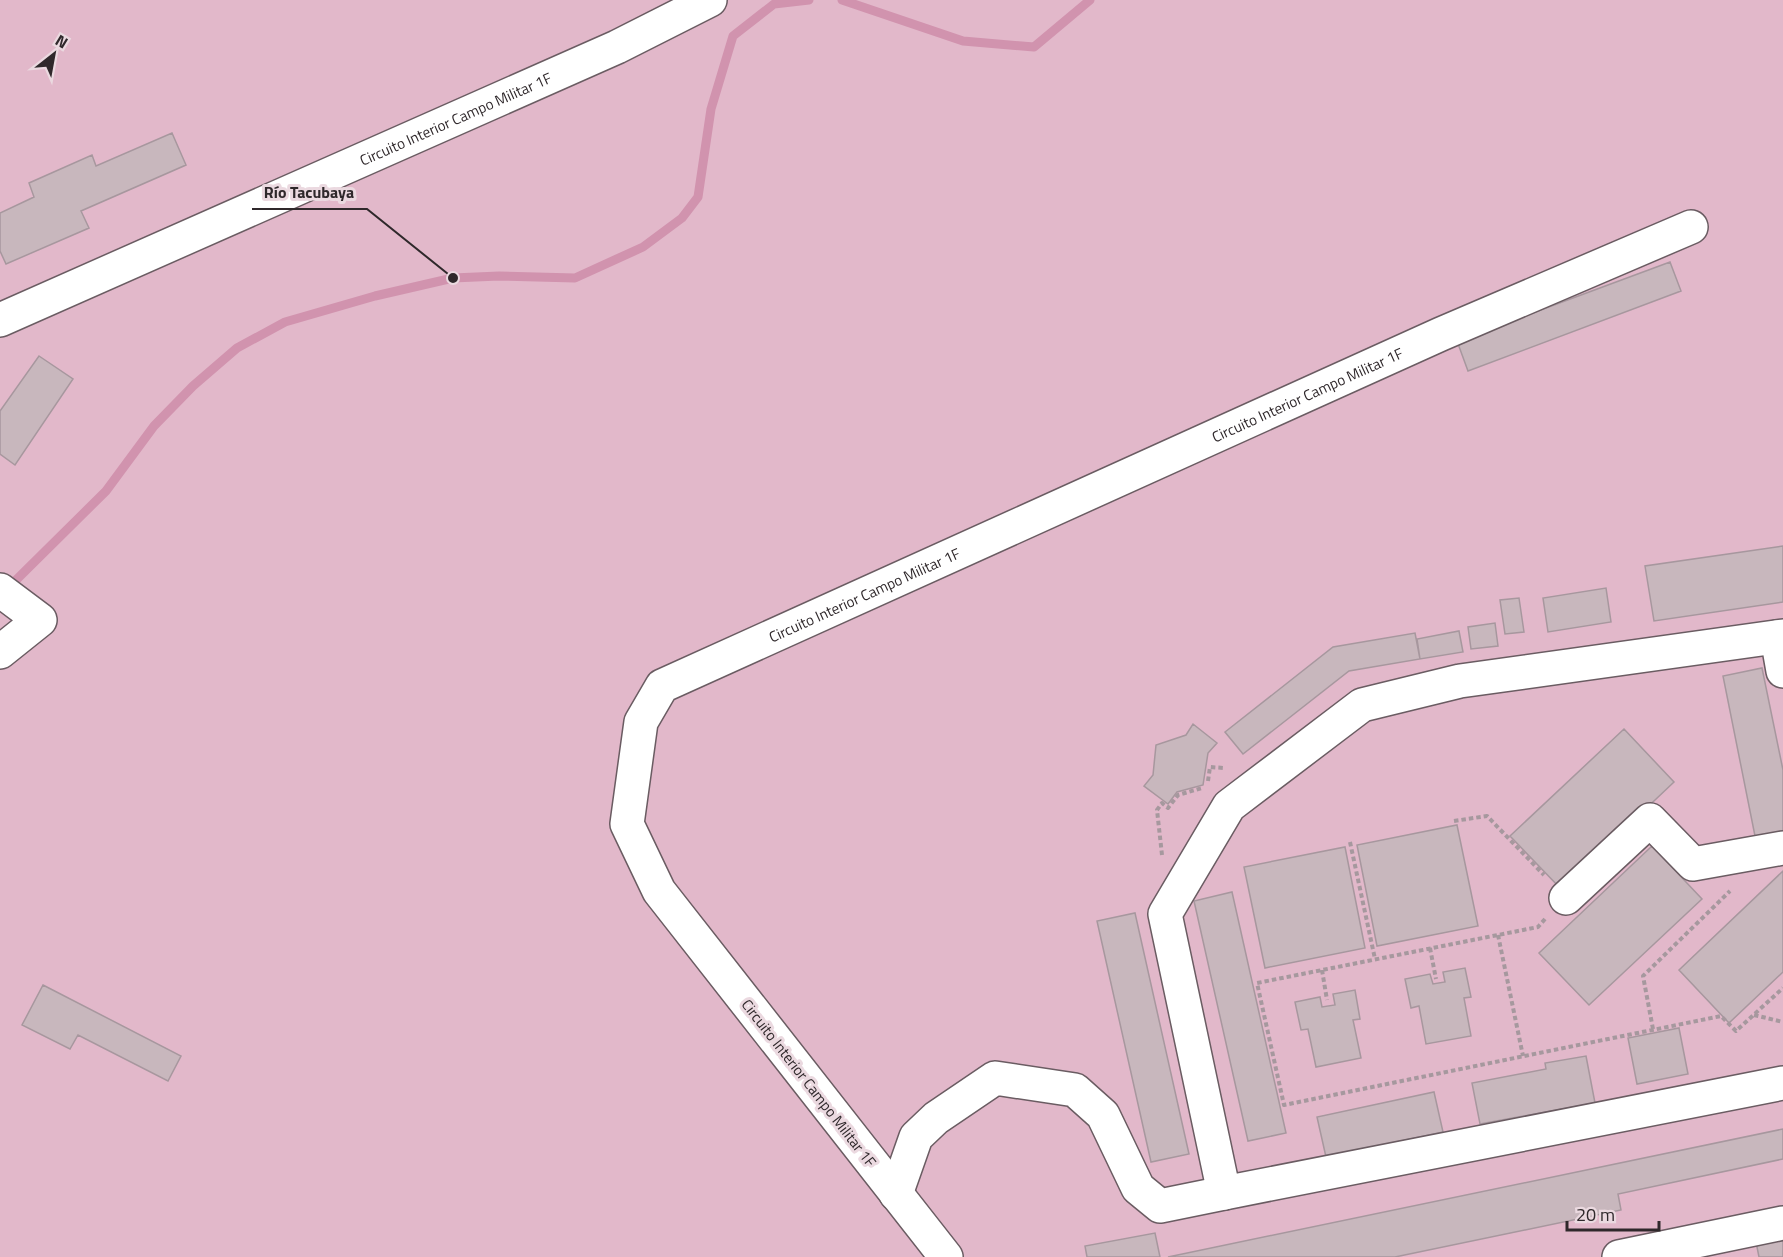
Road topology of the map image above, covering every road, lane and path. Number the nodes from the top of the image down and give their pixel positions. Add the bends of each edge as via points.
1 (710, 0) edge
2 (1691, 227) dead end
3 (0, 320) edge
4 (0, 590) edge
5 (1780, 636) edge
6 (0, 652) edge
7 (1783, 671) edge
8 (1231, 769) dead end
9 (1454, 821) dead end
10 (1350, 842) dead end
11 (1783, 848) edge
12 (1163, 860) dead end
13 (1733, 889) dead end
14 (1566, 898) junction
15 (1498, 934) junction
16 (1430, 948) junction
17 (1375, 959) junction
18 (1322, 970) junction
19 (1436, 979) dead end
20 (1783, 988) edge
21 (1327, 1000) dead end
22 (1753, 1015) junction
23 (1783, 1022) edge
24 (1653, 1029) junction
25 (1523, 1056) junction
26 (1783, 1083) edge
27 (1224, 1193) junction
28 (896, 1194) junction
29 (1783, 1223) edge
30 (1710, 1248) edge
31 (945, 1257) edge
32 (1619, 1257) edge

1 - 3 street, Circuito Interior Campo Militar 1F via 617,47
2 - 28 street, Circuito Interior Campo Militar 1F via 1430,339 662,686 641,722 627,824 659,891
4 - 6 street via 40,620
5 - 7 street
5 - 27 street via 1460,681 1362,705 1229,806 1166,915
8 - 12 path via 1210,767 1207,787 1178,795 1168,808 1162,803 1157,810
9 - 14 path via 1487,816
10 - 17 path
11 - 14 street via 1693,864 1650,820
13 - 24 path via 1643,976
14 - 15 path via 1538,927
15 - 16 path
15 - 25 path
16 - 17 path
16 - 19 path
17 - 18 path
18 - 21 path
18 - 25 path via 1257,983 1284,1105
20 - 22 path
22 - 23 path
22 - 24 path via 1736,1031 1721,1016
24 - 25 path
26 - 27 street
27 - 28 street via 1160,1206 1138,1188 1103,1115 1075,1090 995,1078 936,1118 916,1137
28 - 31 street, Circuito Interior Campo Militar 1F
29 - 30 street
30 - 32 street

